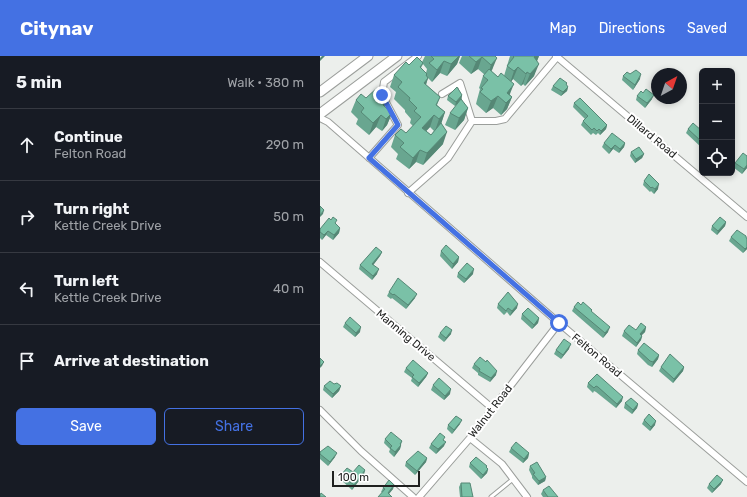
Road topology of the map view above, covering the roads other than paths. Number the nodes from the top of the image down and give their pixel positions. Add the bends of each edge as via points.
1 (368, 56) edge
2 (397, 56) edge
3 (418, 56) edge
4 (557, 57) edge
5 (320, 92) edge
6 (442, 94) dead end
7 (320, 114) edge
8 (320, 118) edge
9 (472, 121) junction
10 (369, 158) junction
11 (408, 192) junction
12 (747, 217) edge
13 (320, 262) edge
14 (559, 323) junction
15 (492, 408) junction
16 (320, 410) edge
17 (470, 438) junction
18 (513, 480) junction
19 (747, 482) edge
20 (413, 497) edge
21 (419, 497) edge
22 (491, 497) edge
23 (527, 497) edge

1 - 5 main road
2 - 7 main road
3 - 10 street via 384,82 382,95 398,125
4 - 9 street via 506,119
4 - 12 street, Dillard Road
6 - 9 street via 460,84
8 - 10 street, Felton Road
9 - 11 street via 448,158
10 - 11 street, Felton Road
11 - 14 street, Felton Road
13 - 15 street, Manning Drive
14 - 15 street, Walnut Road
14 - 19 street, Felton Road
15 - 17 street, Walnut Road
16 - 20 street
17 - 18 street via 502,464
17 - 21 street, Walnut Road
18 - 22 lane
18 - 23 street

